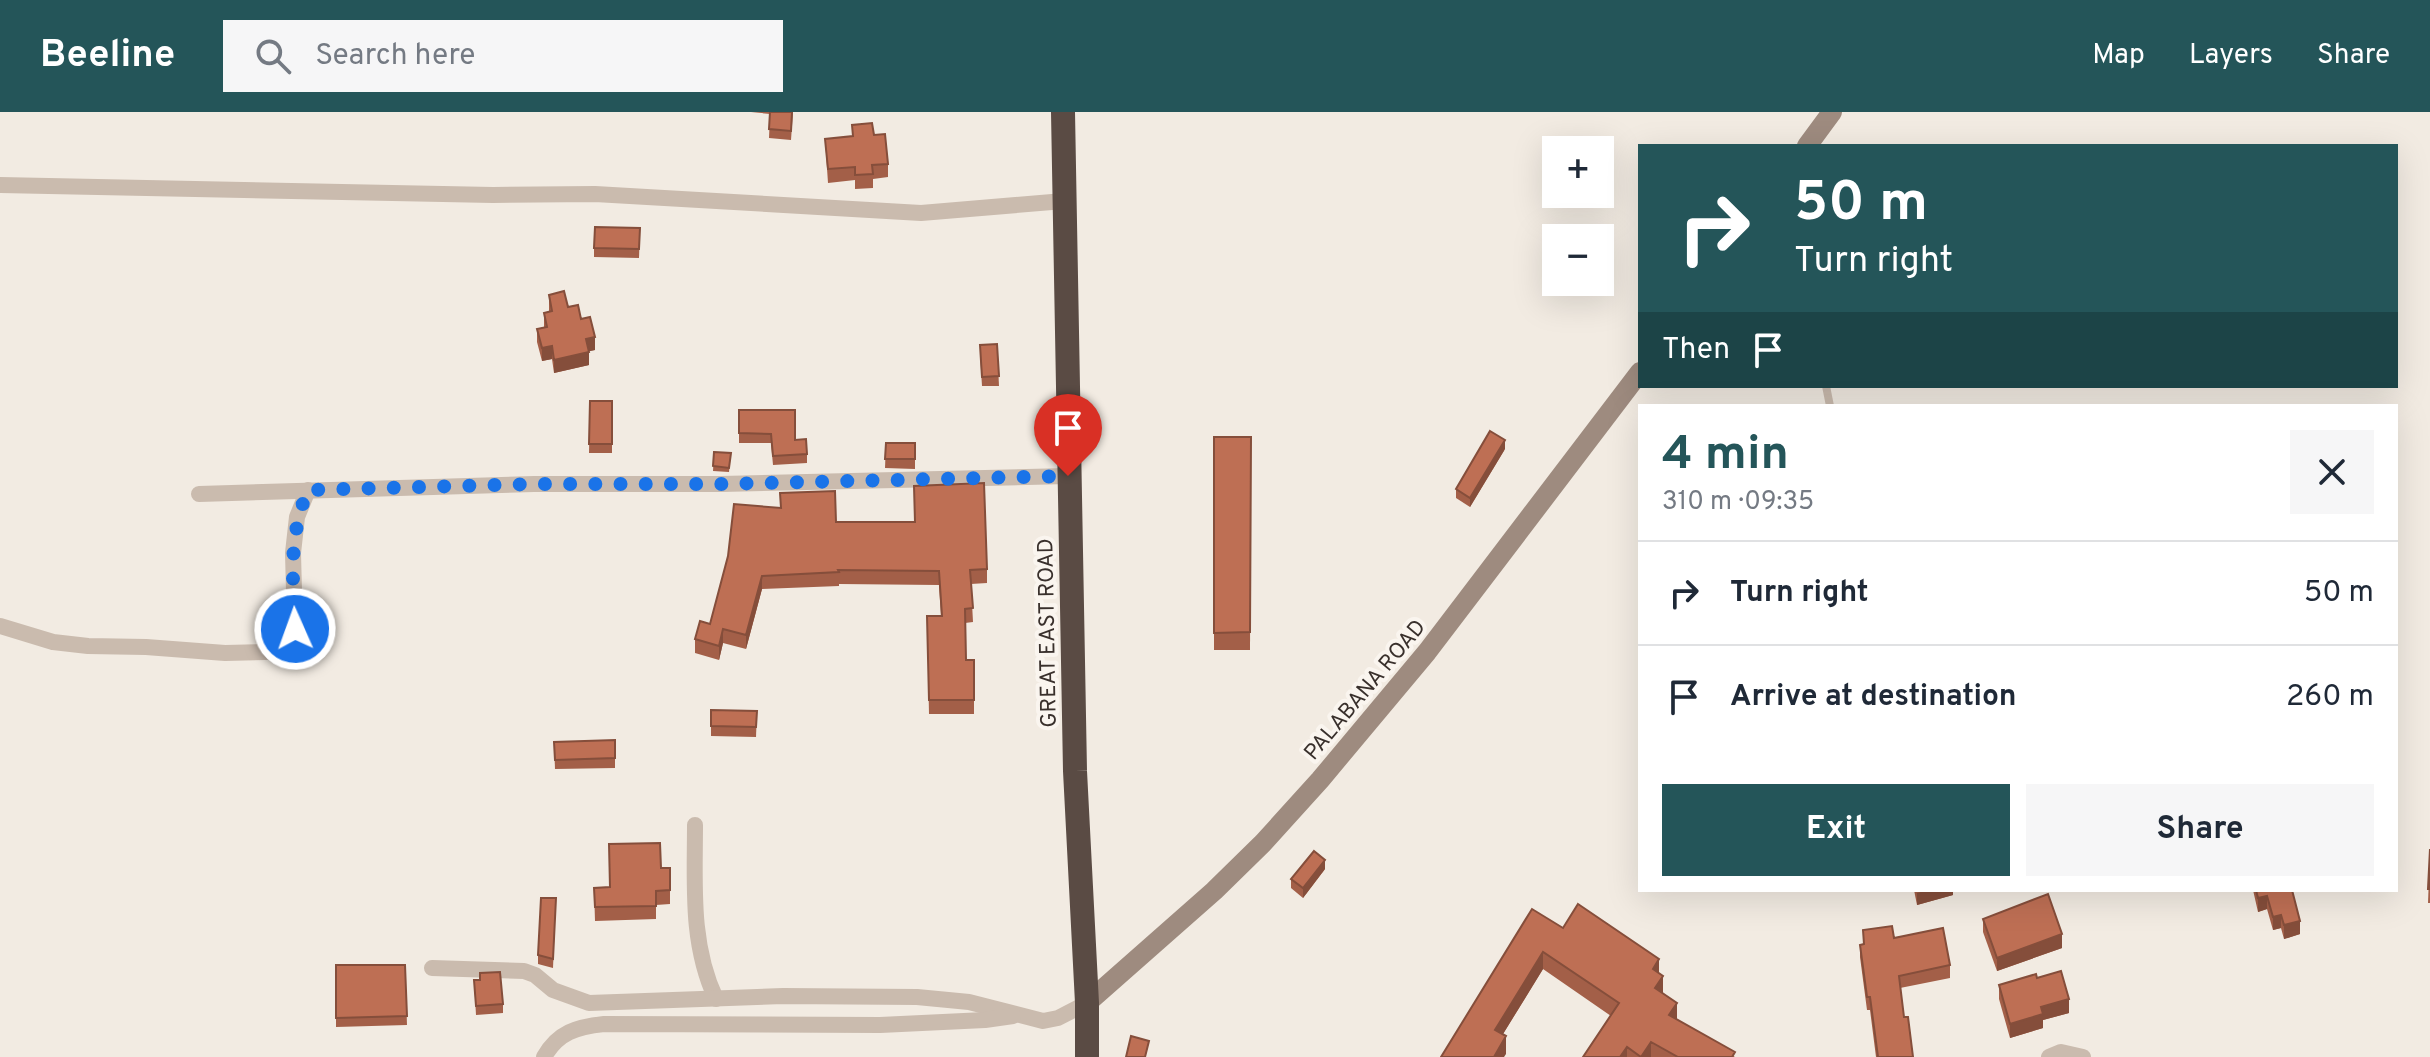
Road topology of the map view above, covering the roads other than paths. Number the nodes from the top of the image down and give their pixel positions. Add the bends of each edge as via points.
1 (1063, 112) edge
2 (1832, 112) edge
3 (1808, 144) edge
4 (0, 185) edge
5 (1064, 201) junction
6 (1638, 375) edge
7 (1068, 476) junction
8 (308, 490) junction
9 (199, 494) dead end
10 (0, 626) edge
11 (695, 825) dead end
12 (432, 968) dead end
13 (716, 999) junction
14 (1087, 1003) junction
15 (1015, 1015) junction
16 (544, 1057) edge
17 (1087, 1057) edge
18 (2049, 1057) edge
19 (2083, 1057) edge

1 - 5 highway, GREAT EAST ROAD
2 - 3 street
4 - 5 street via 595,194 921,213
5 - 7 highway, GREAT EAST ROAD
6 - 14 street, PALABANA ROAD via 1437,640 1320,780 1214,891
7 - 8 street
7 - 14 highway, GREAT EAST ROAD
8 - 9 street
8 - 10 street via 297,517 293,553 295,629 282,647 225,653 88,646
11 - 13 street via 696,925
12 - 13 street via 524,971 553,990 589,1003
13 - 15 street via 917,997 969,1002
14 - 15 street via 1043,1021
14 - 17 highway, GREAT EAST ROAD
15 - 16 street via 880,1025 604,1024 565,1032
18 - 19 street via 2061,1052

